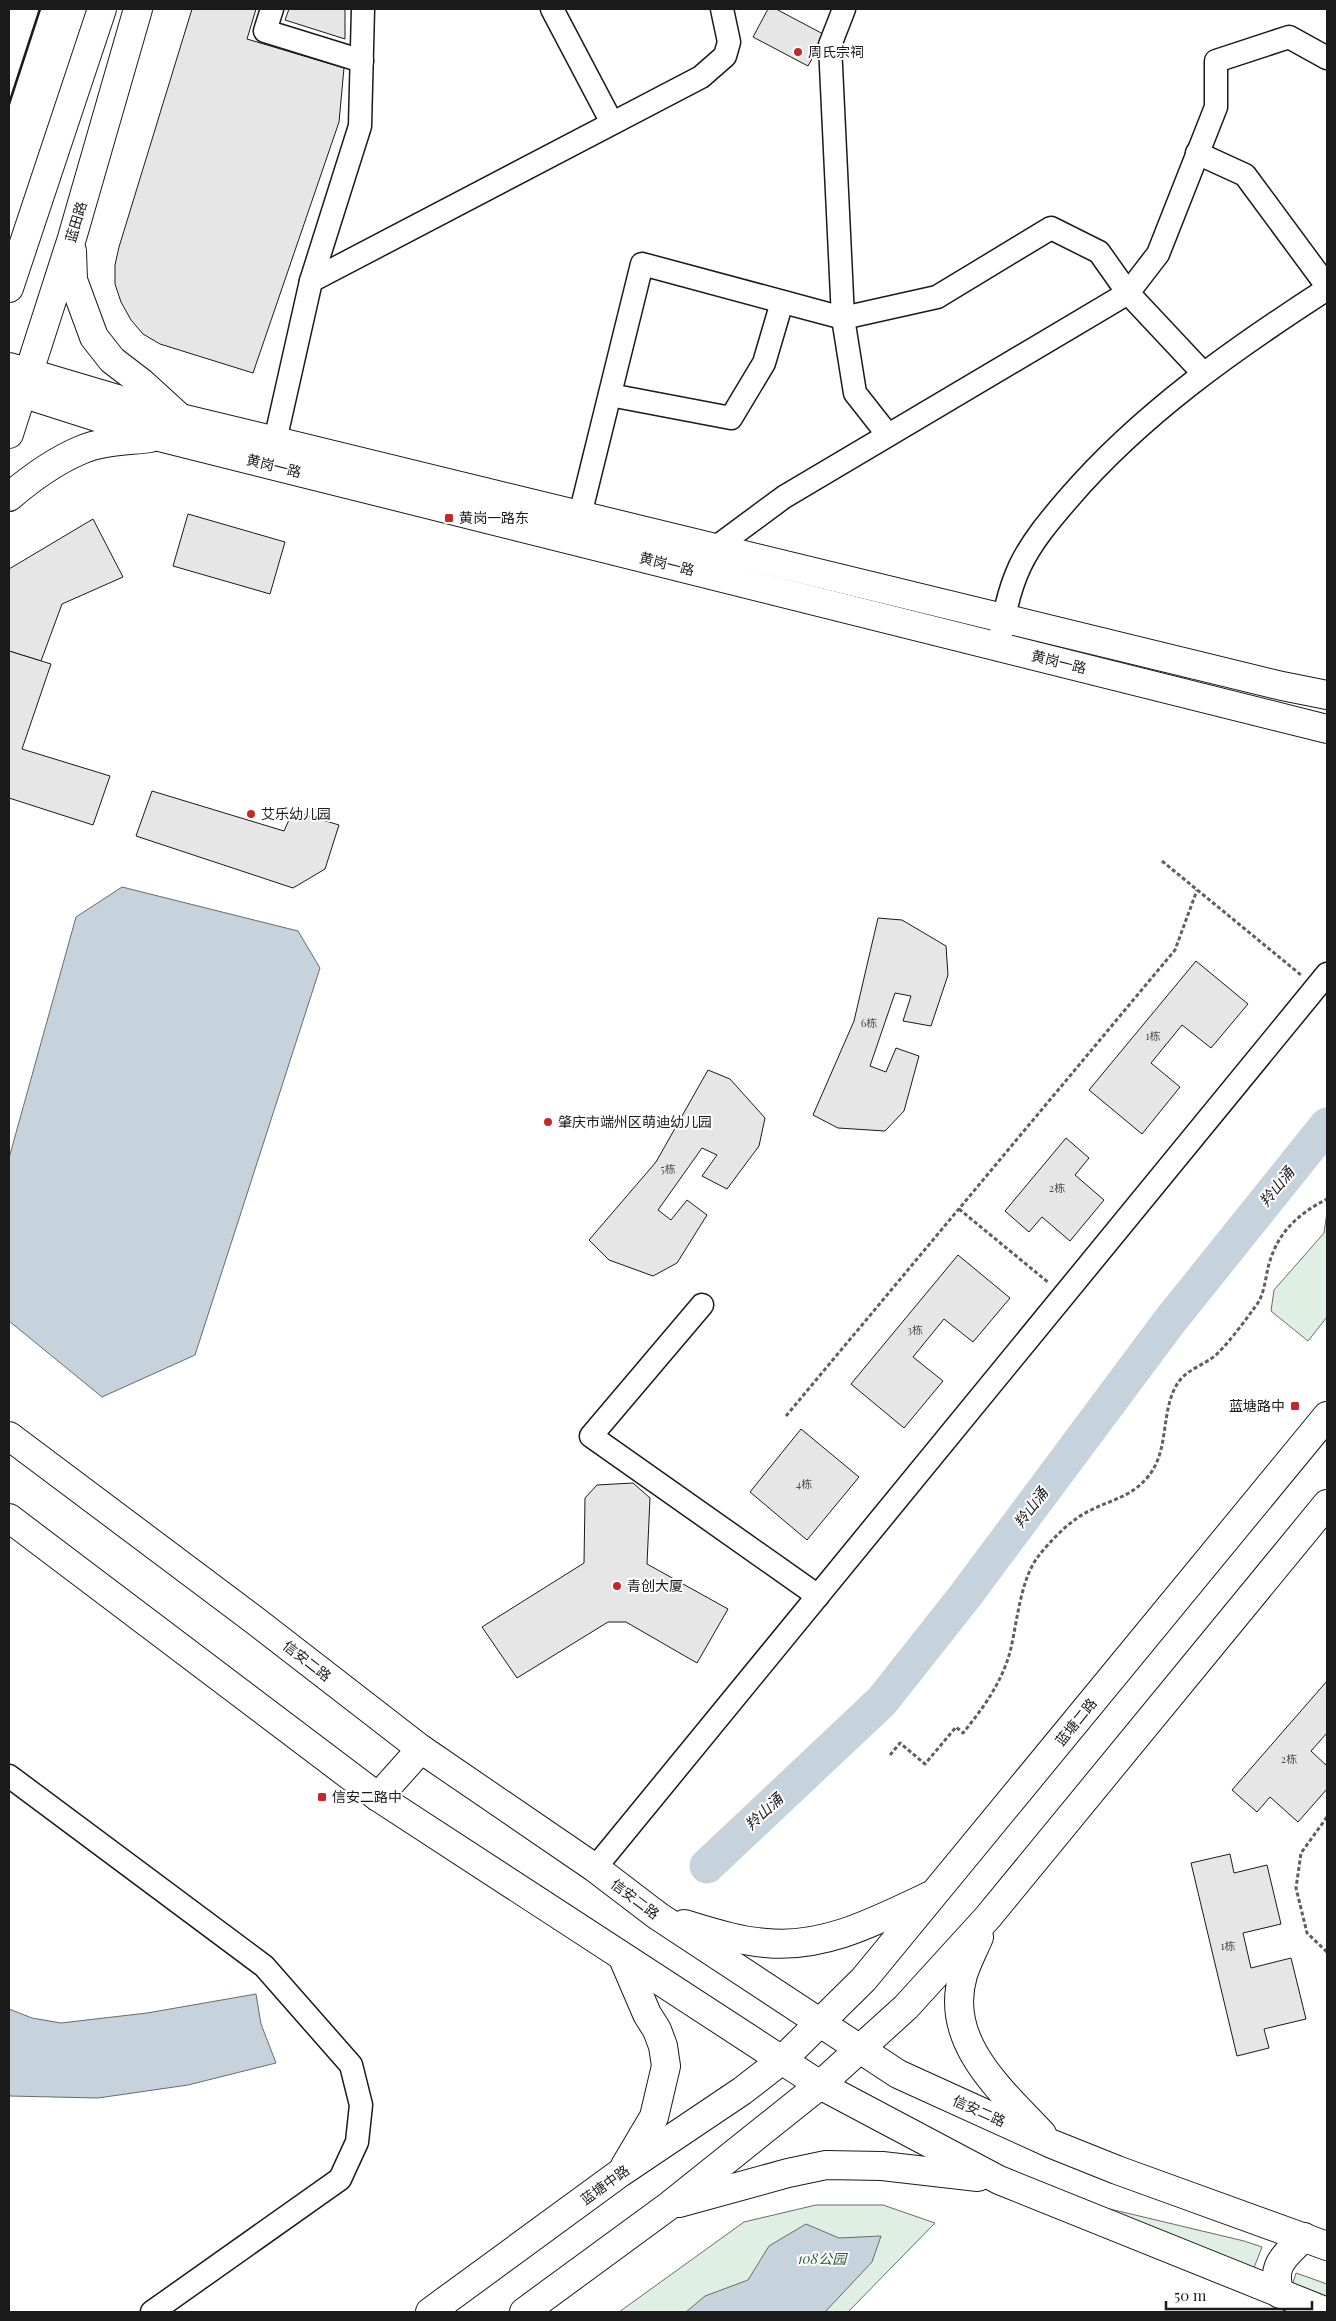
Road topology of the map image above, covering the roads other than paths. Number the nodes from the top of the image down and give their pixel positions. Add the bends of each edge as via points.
1 (102, 9) edge
2 (138, 9) edge
3 (272, 9) edge
4 (363, 9) edge
5 (552, 9) edge
6 (844, 9) edge
7 (729, 10) edge
8 (1327, 58) edge
9 (362, 61) junction
10 (612, 124) junction
11 (1197, 153) junction
12 (72, 238) junction
13 (311, 281) junction
14 (9, 288) edge
15 (1327, 288) edge
16 (1128, 293) junction
17 (782, 302) junction
18 (843, 318) junction
19 (1203, 374) junction
20 (17, 381) edge
21 (610, 395) junction
22 (181, 418) junction
23 (9, 434) edge
24 (888, 435) junction
25 (159, 437) junction
26 (275, 441) junction
27 (9, 498) edge
28 (580, 515) junction
29 (715, 548) junction
30 (1003, 619) junction
31 (998, 647) junction
32 (1327, 695) edge
33 (1327, 729) edge
34 (1322, 980) edge
35 (702, 1305) dead end
36 (1327, 1416) edge
37 (9, 1436) edge
38 (1327, 1504) edge
39 (9, 1518) edge
40 (818, 1596) junction
41 (421, 1749) junction
42 (9, 1776) edge
43 (378, 1797) junction
44 (595, 1868) junction
45 (935, 1893) junction
46 (658, 1916) junction
47 (988, 1917) junction
48 (623, 1958) junction
49 (819, 2023) junction
50 (858, 2049) junction
51 (782, 2060) junction
52 (820, 2085) junction
53 (1052, 2144) junction
54 (620, 2173) junction
55 (999, 2180) junction
56 (670, 2205) junction
57 (1316, 2242) edge
58 (1280, 2294) junction
59 (152, 2312) edge
60 (430, 2312) edge
61 (524, 2312) edge
62 (1327, 2312) edge

1 - 14 main road
2 - 12 main road, 蓝田路
3 - 9 street via 264,31
4 - 9 street
5 - 10 street
6 - 18 street via 830,45
7 - 10 street via 729,42 725,56 701,77
8 - 11 street via 1289,37 1216,61 1216,107
9 - 13 street via 360,126
10 - 13 street
11 - 15 street via 1245,175
11 - 16 street via 1158,254
12 - 20 main road, 蓝田路
12 - 22 main road via 74,280 94,337 112,360
13 - 26 street
15 - 19 street
16 - 18 street via 1099,252 1051,228 937,297
16 - 19 street
16 - 24 street
17 - 18 street
17 - 21 street via 764,363 731,418
17 - 21 street via 642,264
18 - 24 street via 855,393
19 - 30 street via 1093,470 1042,529 1020,565
20 - 22 main road, 黄岗一路
20 - 23 main road, 蓝田路
20 - 25 main road, 黄岗一路
21 - 28 street
22 - 26 main road, 黄岗一路
24 - 29 street via 784,496
25 - 27 main road via 81,450 25,483
25 - 31 main road, 黄岗一路
26 - 28 main road, 黄岗一路
28 - 29 main road, 黄岗一路
29 - 30 main road, 黄岗一路
30 - 31 street
30 - 32 main road, 黄岗一路
31 - 33 main road, 黄岗一路
34 - 40 street
35 - 40 street via 591,1436
36 - 45 main road, 蓝塘二路
37 - 41 main road, 信安二路
38 - 47 main road
39 - 43 main road
40 - 44 street
41 - 43 main road
41 - 44 main road, 信安二路
42 - 59 street via 264,1966 351,2065 361,2105 358,2142 340,2179
43 - 48 main road
44 - 46 main road, 信安二路
45 - 46 main road via 851,1932 806,1942 768,1944 737,1939
45 - 49 main road, 蓝塘二路 via 876,1966
46 - 49 main road, 信安二路
47 - 50 main road via 906,2007
47 - 53 main road via 963,1976 959,2002 965,2037 972,2054 992,2080
48 - 51 main road
48 - 54 main road via 657,2030 666,2066 654,2117
49 - 50 main road, 信安二路
49 - 51 main road, 蓝塘中路
50 - 52 main road
50 - 53 main road, 信安二路 via 898,2074
51 - 52 main road
51 - 54 main road, 蓝塘中路 via 742,2091
52 - 55 main road
52 - 56 main road
53 - 57 main road, 信安二路
54 - 60 main road, 蓝塘中路
55 - 56 main road via 882,2166 826,2165
55 - 58 main road
56 - 61 main road
57 - 58 main road via 1286,2255 1278,2266 1275,2280
58 - 62 main road

